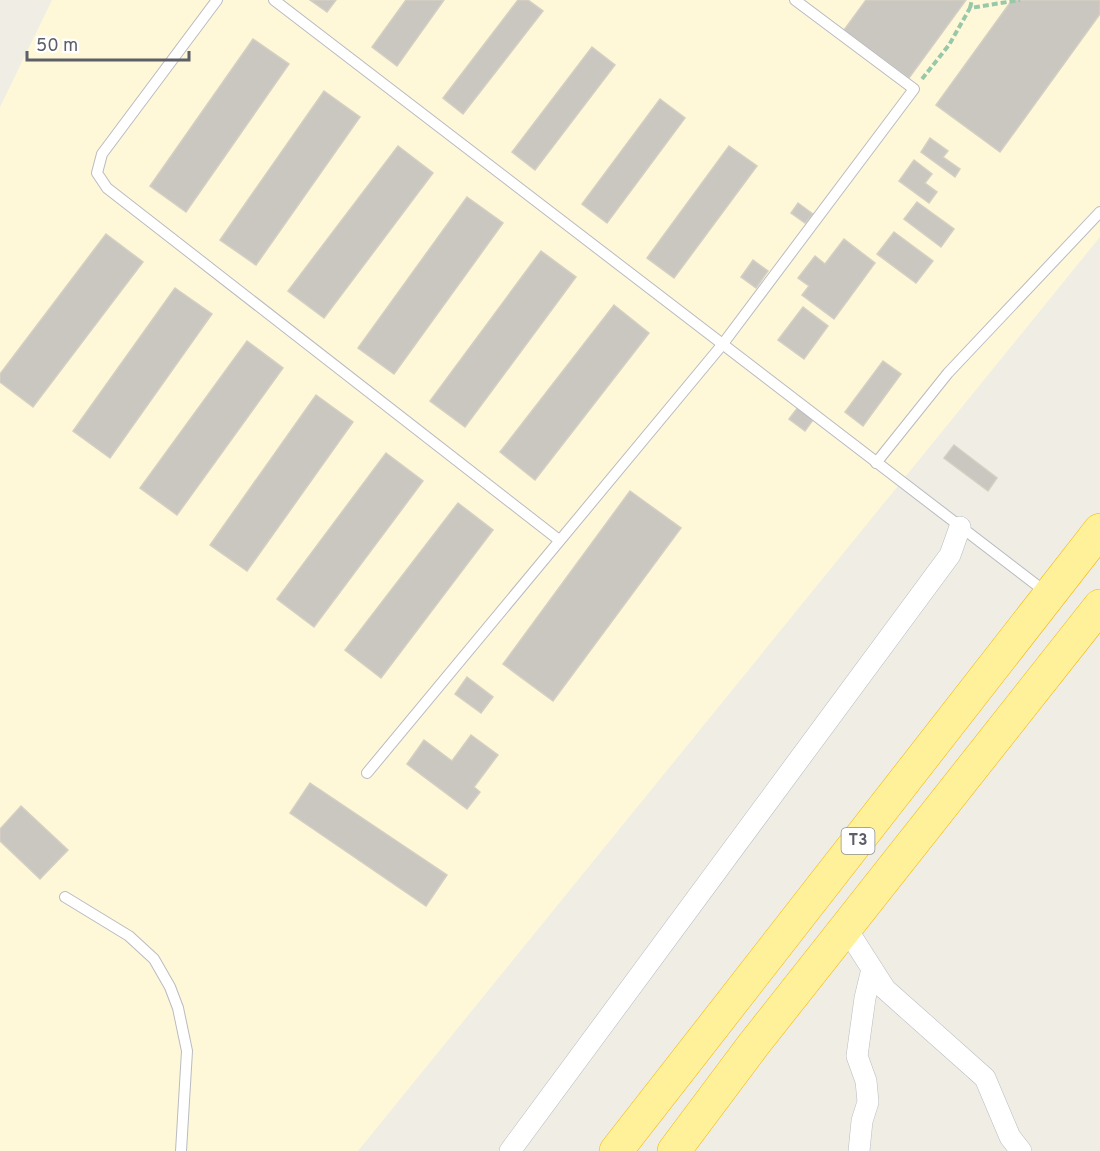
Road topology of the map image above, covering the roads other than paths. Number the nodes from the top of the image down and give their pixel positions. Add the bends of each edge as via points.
1 (217, 0) edge
2 (274, 0) edge
3 (795, 0) edge
4 (1100, 212) edge
5 (722, 345) junction
6 (876, 463) junction
7 (960, 527) junction
8 (1100, 530) edge
9 (559, 540) junction
10 (1050, 595) junction
11 (1100, 606) edge
12 (367, 773) dead end
13 (65, 897) dead end
14 (846, 928) junction
15 (872, 969) junction
16 (182, 1151) edge
17 (510, 1151) edge
18 (616, 1151) edge
19 (674, 1151) edge
20 (859, 1151) edge
21 (1021, 1151) edge

1 - 9 lane via 102,154 97,173 107,188
2 - 5 lane
3 - 5 lane via 914,89
4 - 6 lane via 948,373
5 - 6 lane
5 - 9 lane
6 - 7 lane
7 - 10 lane
7 - 17 street via 950,555
8 - 10 highway, T3
9 - 12 lane
10 - 18 highway, T3
11 - 14 highway, T3
13 - 16 lane via 129,936 154,959 170,987 187,1051
14 - 15 street
14 - 19 highway, T3
15 - 20 street via 857,1056 868,1102
15 - 21 street via 885,989 985,1078 1010,1137

